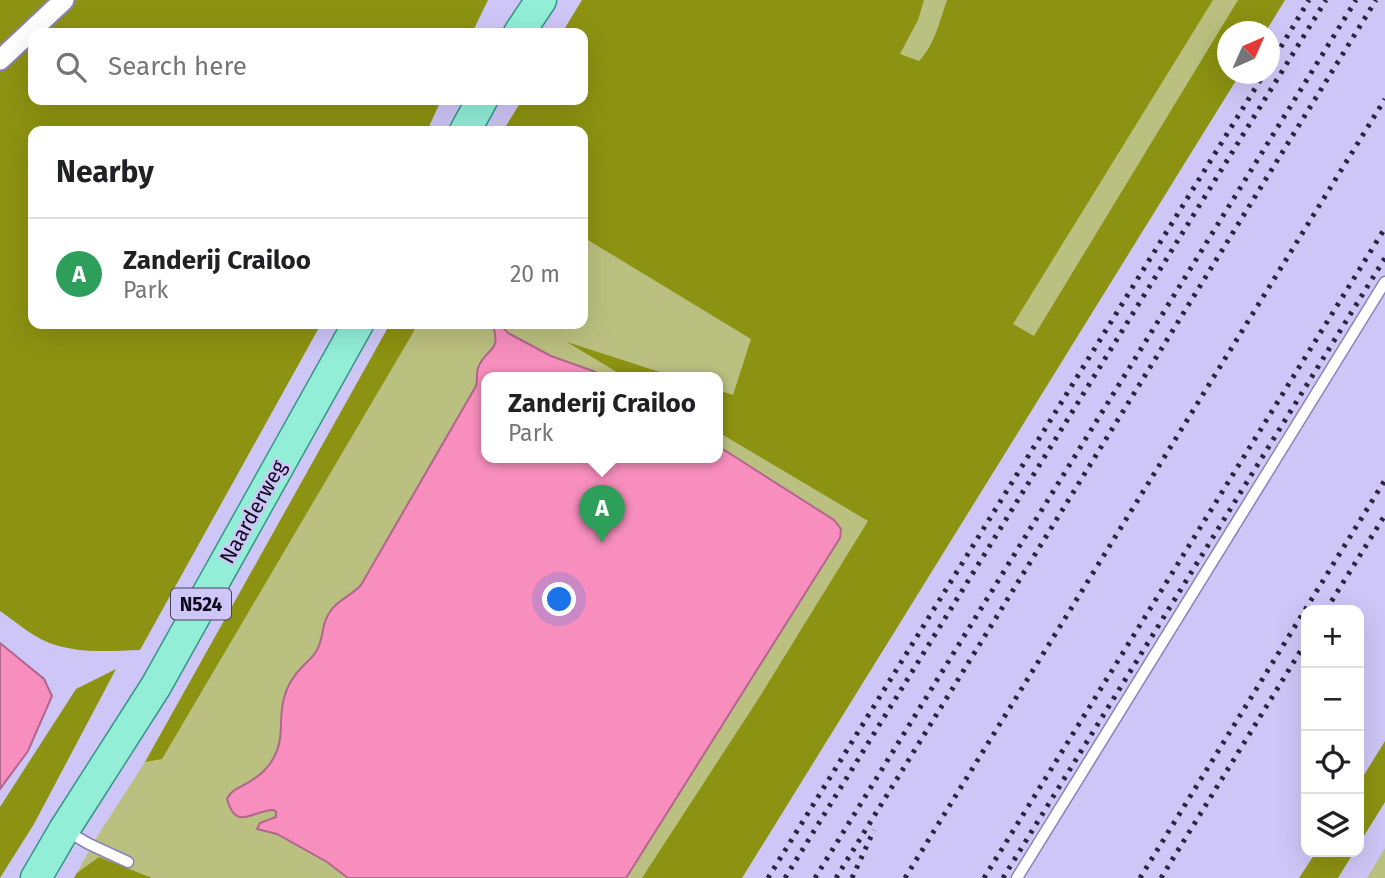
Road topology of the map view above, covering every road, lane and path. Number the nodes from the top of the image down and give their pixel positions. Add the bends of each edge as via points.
1 (64, 0) edge
2 (533, 0) edge
3 (541, 0) edge
4 (34, 28) edge
5 (522, 28) edge
6 (523, 28) edge
7 (28, 34) edge
8 (0, 60) edge
9 (479, 105) edge
10 (468, 126) edge
11 (1385, 282) edge
12 (355, 329) edge
13 (64, 830) junction
14 (128, 862) dead end
15 (36, 878) edge
16 (1017, 878) edge

1 - 4 street
2 - 5 main road
3 - 6 main road
7 - 8 street
9 - 10 main road
11 - 16 lane
12 - 13 main road, Naarderweg / N524 via 156,686
13 - 14 lane
13 - 15 main road, Naarderweg / N524

